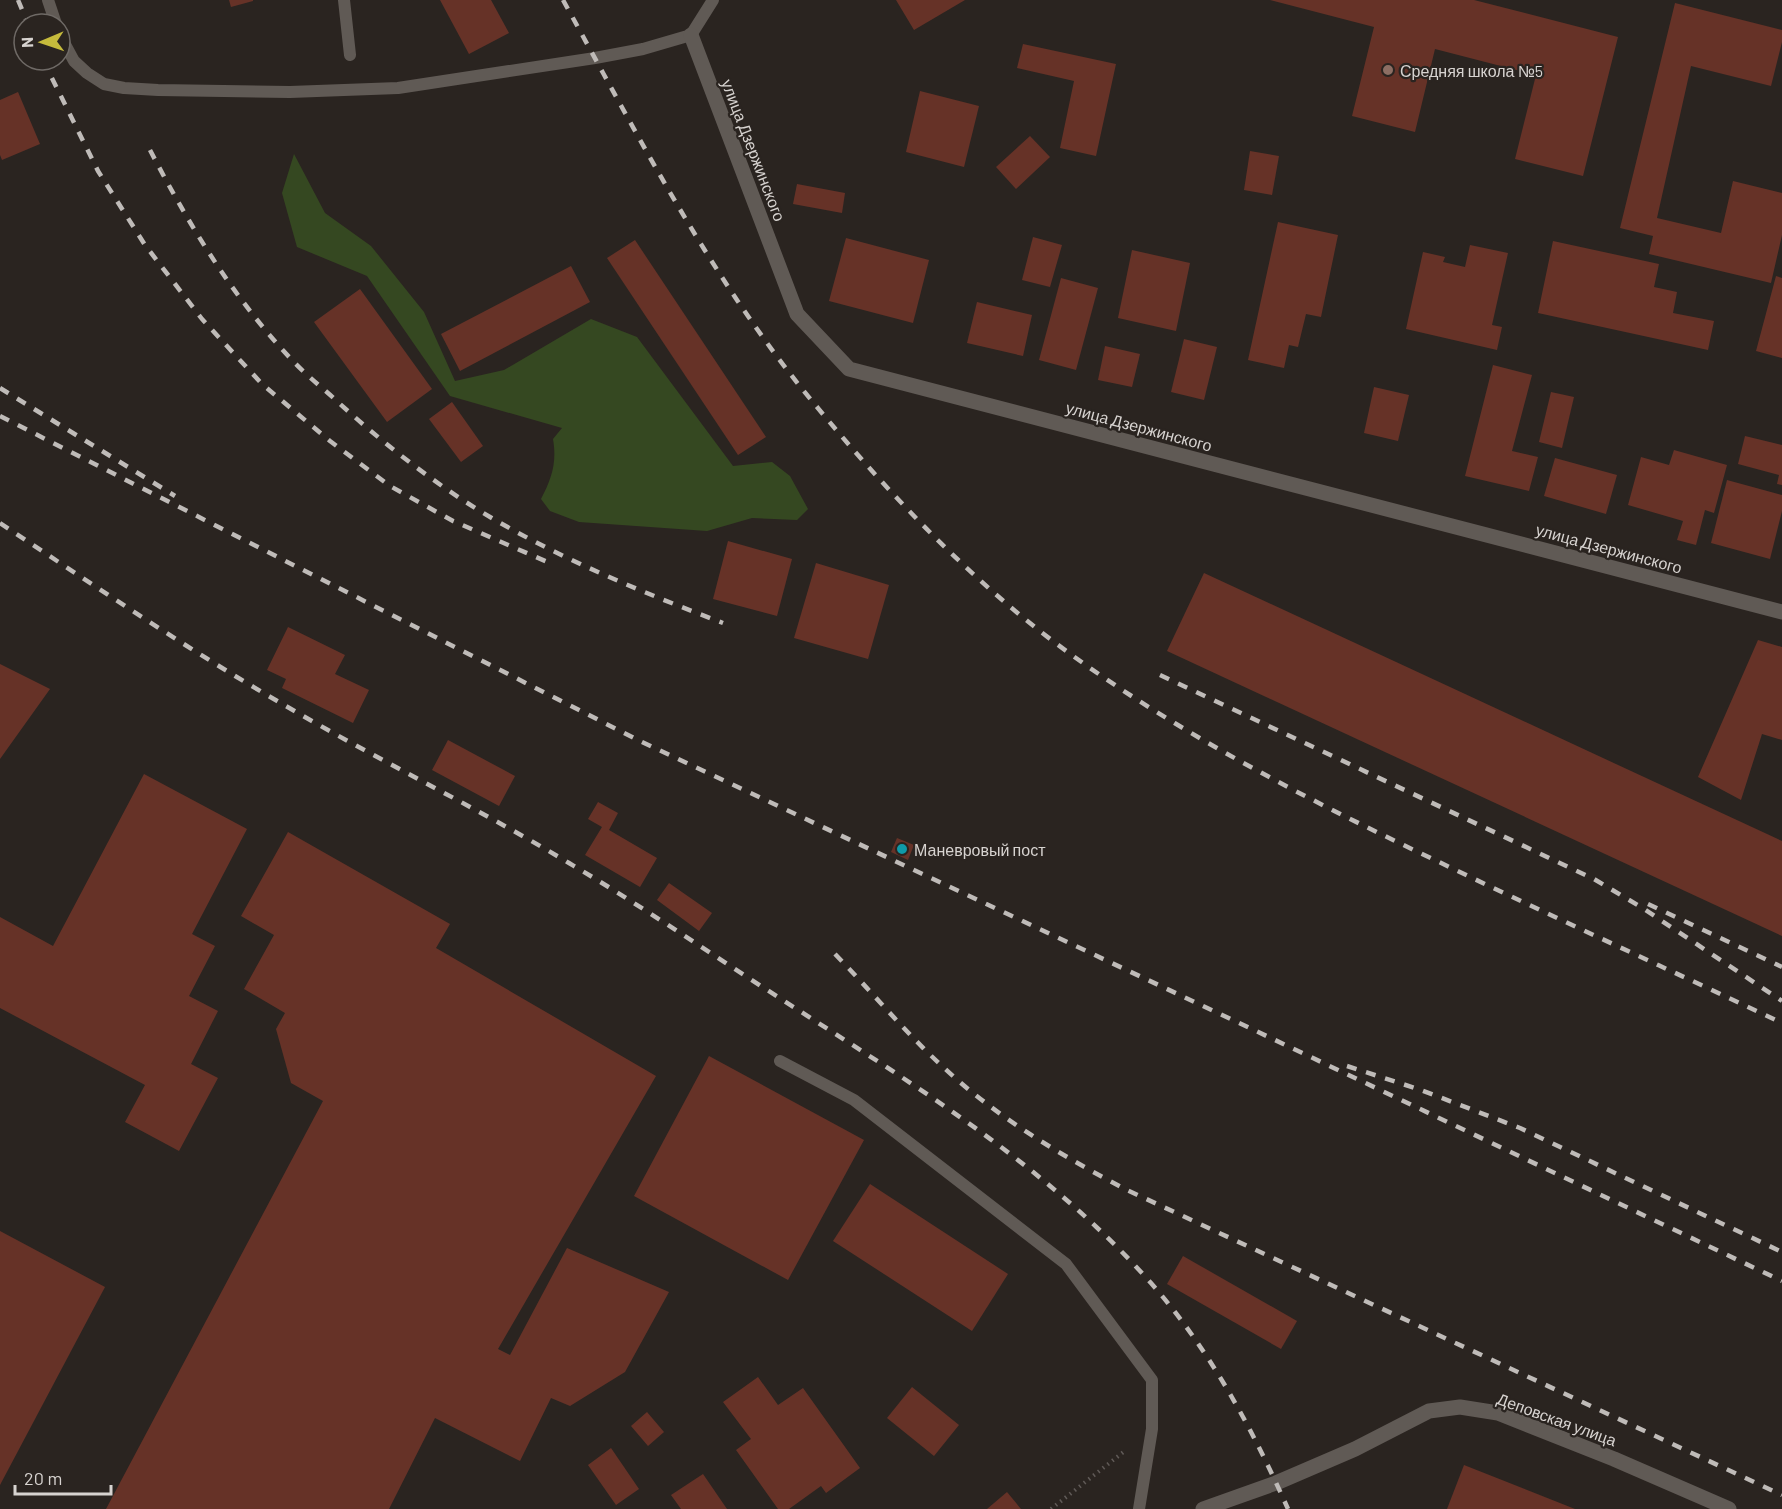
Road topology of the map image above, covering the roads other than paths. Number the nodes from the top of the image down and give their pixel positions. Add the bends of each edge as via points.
1 (344, 0) edge
2 (713, 0) edge
3 (691, 35) junction
4 (350, 55) dead end
5 (72, 57) edge
6 (1782, 612) edge
7 (780, 1061) dead end
8 (1139, 1509) edge
9 (1203, 1509) edge
10 (1729, 1509) edge

1 - 4 lane
2 - 3 lane
3 - 5 lane via 596,58 398,87 290,92 124,88 104,84
3 - 6 street, улица Дзержинского via 797,314 849,369
7 - 8 lane via 854,1100 1066,1264 1152,1380 1152,1429
9 - 10 street, Деповская улица via 1355,1449 1429,1411 1461,1407 1498,1413

